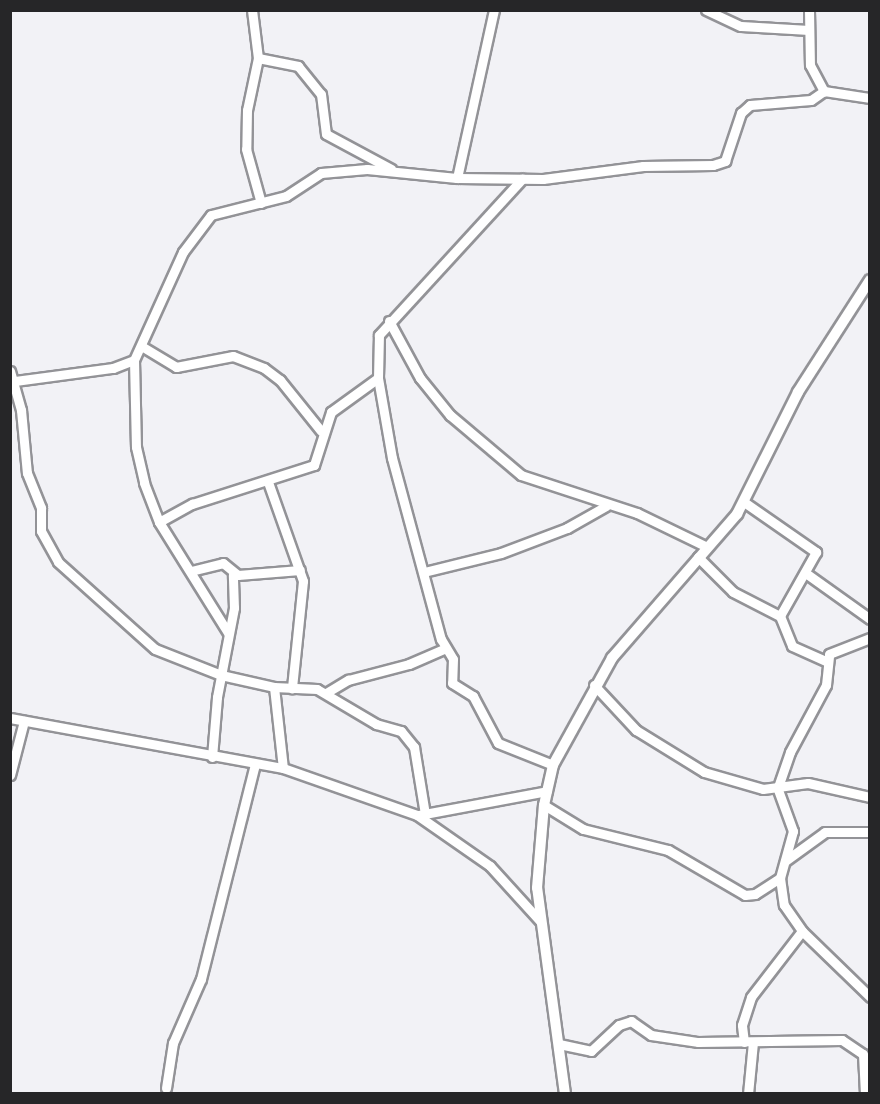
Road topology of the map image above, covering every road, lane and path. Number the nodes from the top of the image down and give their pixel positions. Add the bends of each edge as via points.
1 (252, 10) edge
2 (494, 10) edge
3 (706, 10) edge
4 (809, 10) edge
5 (809, 30) junction
6 (258, 58) junction
7 (824, 91) junction
8 (870, 98) edge
9 (397, 172) junction
10 (457, 178) junction
11 (522, 178) junction
12 (261, 203) junction
13 (870, 280) edge
14 (389, 321) junction
15 (143, 347) junction
16 (134, 360) junction
17 (10, 371) edge
18 (378, 378) junction
19 (15, 381) junction
20 (10, 430) edge
21 (23, 430) junction
22 (321, 432) junction
23 (268, 482) junction
24 (744, 502) junction
25 (606, 506) junction
26 (159, 522) junction
27 (707, 547) junction
28 (699, 557) junction
29 (300, 570) junction
30 (191, 571) junction
31 (423, 572) junction
32 (807, 574) junction
33 (233, 575) junction
34 (780, 616) junction
35 (870, 619) edge
36 (228, 633) junction
37 (870, 638) edge
38 (446, 648) junction
39 (828, 662) junction
40 (221, 675) junction
41 (594, 685) junction
42 (274, 687) junction
43 (292, 688) junction
44 (326, 693) junction
45 (10, 718) edge
46 (24, 721) junction
47 (212, 757) junction
48 (255, 764) junction
49 (553, 765) junction
50 (283, 768) junction
51 (10, 775) edge
52 (777, 787) junction
53 (547, 791) junction
54 (870, 797) edge
55 (544, 805) junction
56 (421, 815) junction
57 (870, 832) edge
58 (784, 862) junction
59 (780, 878) junction
60 (541, 922) junction
61 (802, 931) junction
62 (870, 997) edge
63 (748, 1041) junction
64 (559, 1044) junction
65 (866, 1051) edge
66 (166, 1088) dead end
67 (565, 1094) edge
68 (748, 1094) edge
69 (865, 1094) edge

1 - 6 street
2 - 10 street
3 - 5 street via 741,26
4 - 5 street
5 - 7 street via 810,65
6 - 9 street via 298,66 321,94 326,134 335,143
6 - 12 street via 247,110 246,149
7 - 8 street
7 - 11 street via 811,100 750,105 741,113 728,157 719,164 643,166
9 - 10 street
9 - 12 street via 321,173 286,196
10 - 11 street
11 - 14 street
12 - 15 street via 224,209 196,231 166,286
13 - 24 street via 794,400
14 - 18 street via 377,339
14 - 25 street via 420,378 484,446 521,475
15 - 16 street
15 - 22 street via 176,367 233,356 264,368 280,380
16 - 19 street via 113,368
16 - 26 street via 136,447
17 - 19 street
18 - 22 street via 334,408
18 - 31 street via 383,420
19 - 21 street
20 - 21 street
21 - 40 street via 27,473 41,508 41,531 58,562 142,642
22 - 23 street via 314,465
23 - 26 street via 192,504
23 - 29 street
24 - 27 street
24 - 32 street via 815,550
25 - 27 street via 637,513
25 - 31 street via 567,528 510,550
26 - 30 street
27 - 28 street
28 - 34 street via 733,592
28 - 41 street via 626,640
29 - 33 street
29 - 43 street via 303,593
30 - 33 street via 225,563
30 - 36 street
31 - 38 street
32 - 34 street
32 - 35 street
33 - 36 street via 234,608
34 - 39 street via 792,646
36 - 40 street
37 - 39 street via 832,650
38 - 44 street via 409,664 348,680
38 - 49 street via 453,659 452,683 473,696 498,743
39 - 52 street via 826,685 790,752
40 - 42 street
40 - 47 street
41 - 49 street
41 - 52 street via 636,729 685,763 754,787
42 - 43 street
42 - 50 street
43 - 44 street
44 - 56 street via 357,714 408,736 418,763
45 - 46 street
46 - 47 street
46 - 51 street
47 - 48 street
48 - 50 street
48 - 66 street via 201,979 173,1043
49 - 53 street
50 - 56 street
52 - 54 street via 808,783
52 - 58 street via 793,831
53 - 55 street
53 - 56 street
55 - 59 street via 583,829 668,850 746,895 755,894
55 - 60 street via 537,888
56 - 60 street via 490,866
57 - 58 street via 825,832
58 - 59 street
59 - 61 street via 784,905
60 - 64 street
61 - 62 street
61 - 63 street via 751,997 742,1025
63 - 64 street via 658,1037 631,1021 619,1025 591,1051
63 - 65 street via 842,1040
63 - 68 street
64 - 67 street
65 - 69 street

